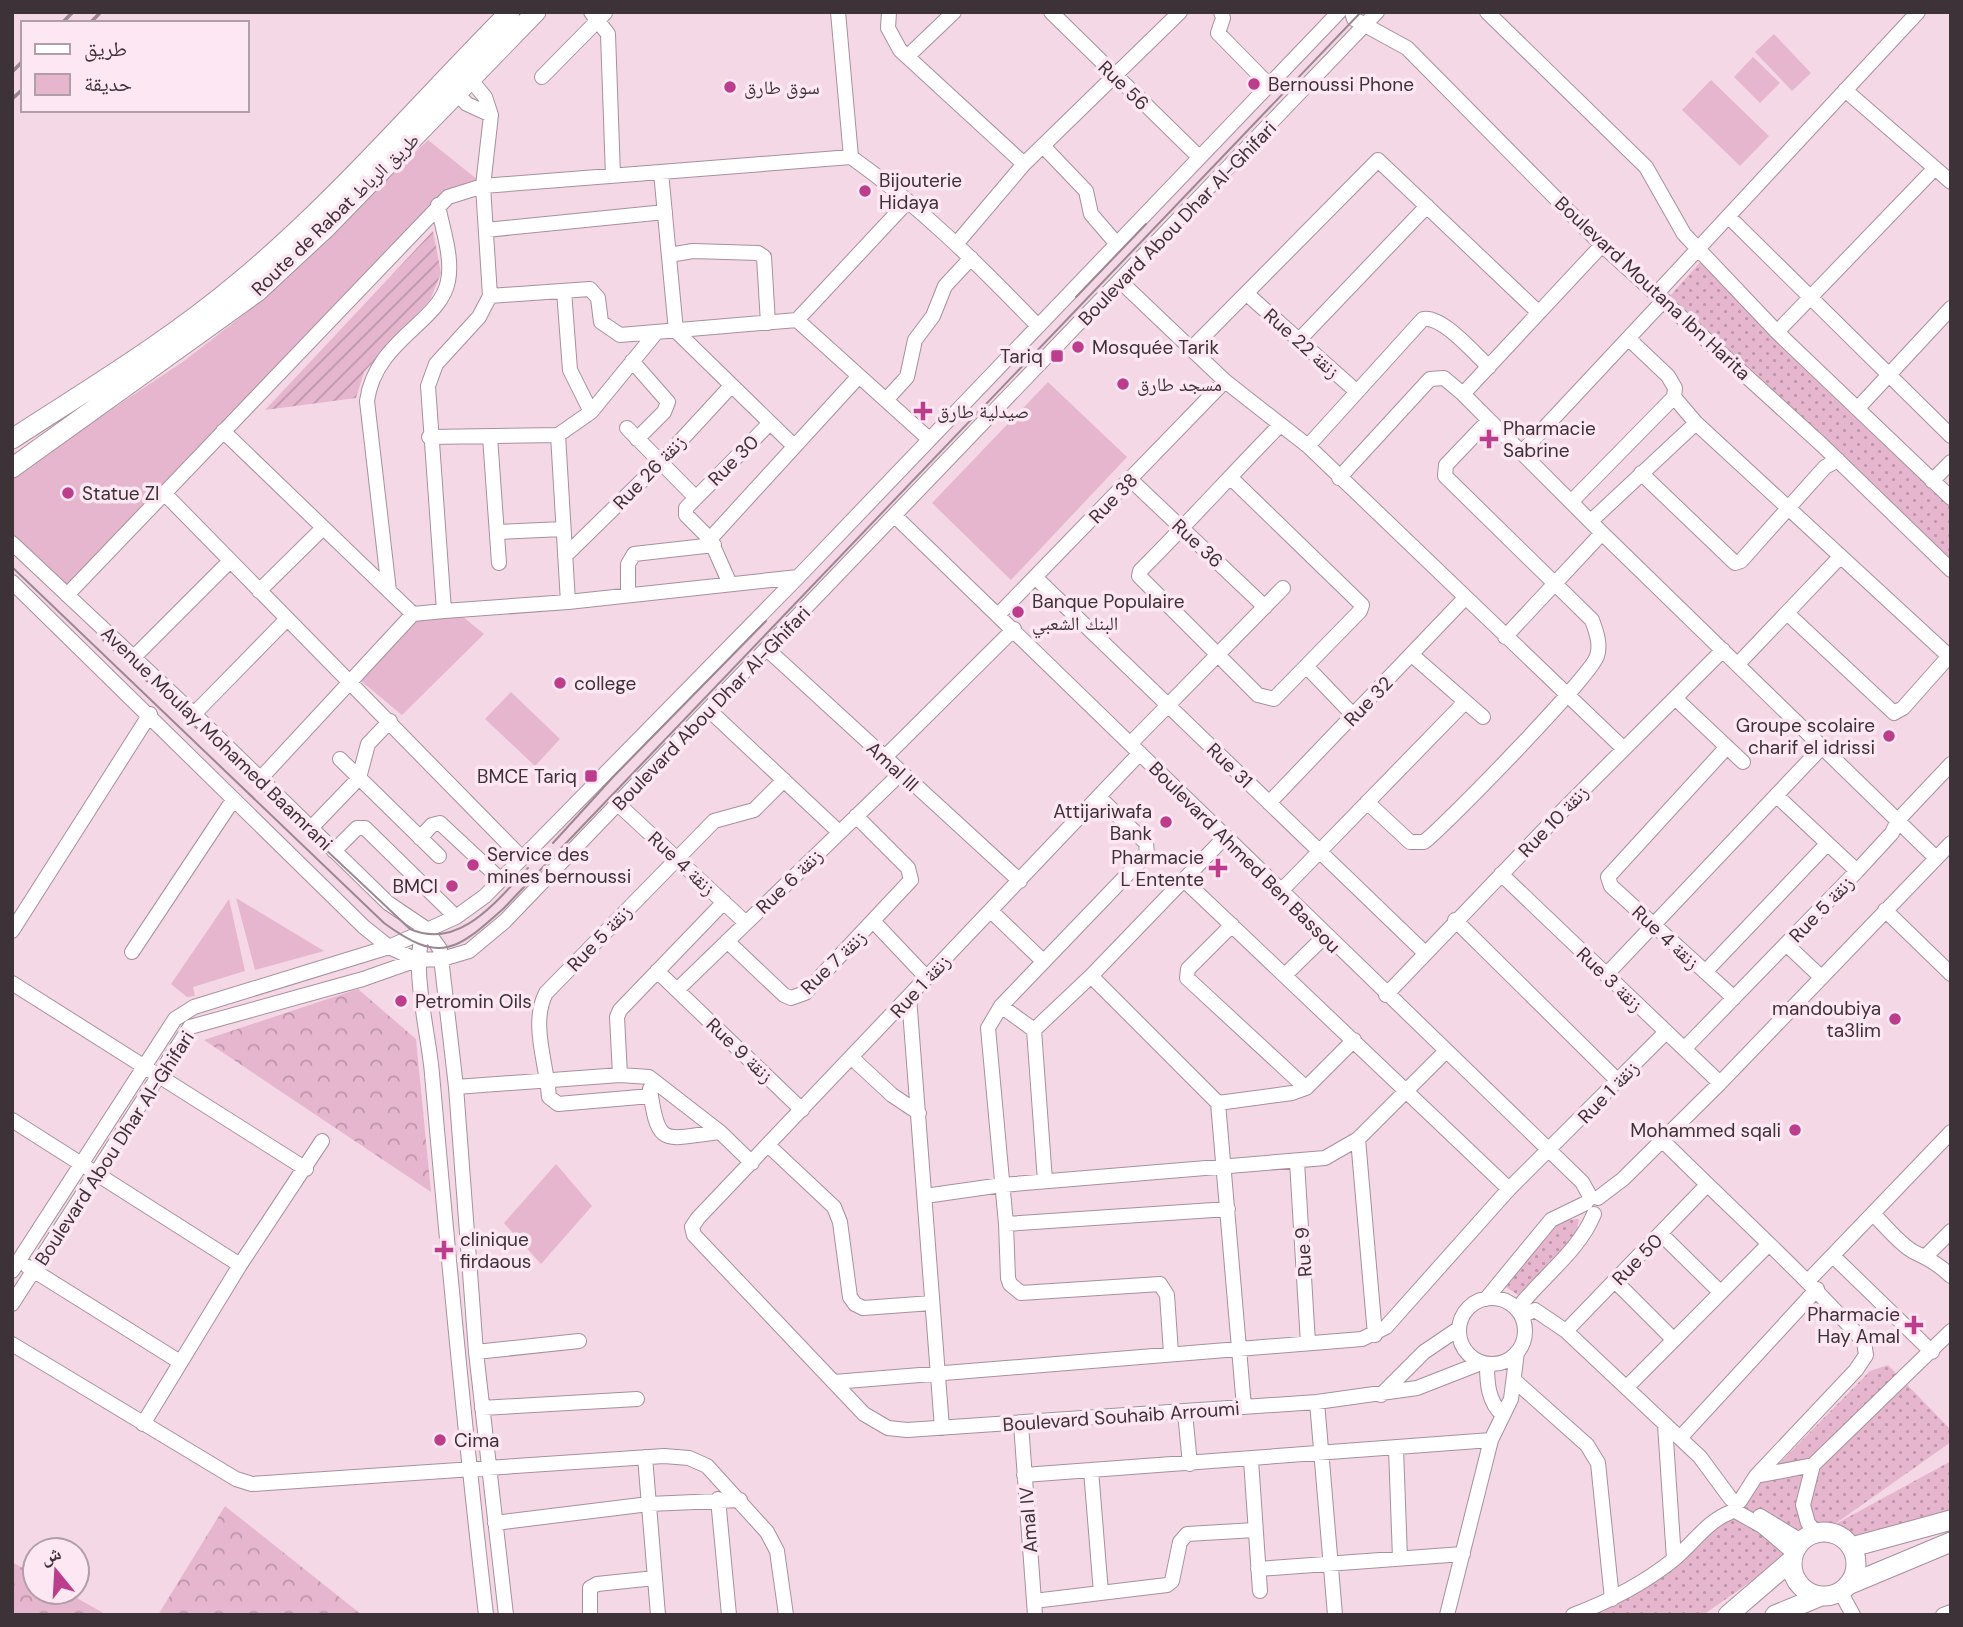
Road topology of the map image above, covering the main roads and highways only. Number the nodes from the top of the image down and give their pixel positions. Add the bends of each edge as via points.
1 (510, 12) edge
2 (536, 12) edge
3 (463, 72) junction
4 (449, 87) junction
5 (12, 439) edge
6 (12, 468) edge
7 (1951, 1520) edge
8 (1951, 1542) edge
9 (1801, 1547) junction
10 (1852, 1547) junction
11 (1836, 1591) junction
12 (1728, 1615) edge
13 (1775, 1615) edge

1 - 3 main road, Route de Rabat طريق الرباط
2 - 3 main road, Route de Rabat طريق الرباط
3 - 4 main road, Route de Rabat طريق الرباط
4 - 5 main road, Route de Rabat طريق الرباط via 239,282
4 - 6 main road, Route de Rabat طريق الرباط via 327,227 257,292
7 - 10 main road
8 - 11 main road
9 - 10 main road via 1839,1535
9 - 11 main road via 1796,1580 1802,1588
9 - 12 main road
10 - 11 main road via 1856,1567
11 - 13 main road

